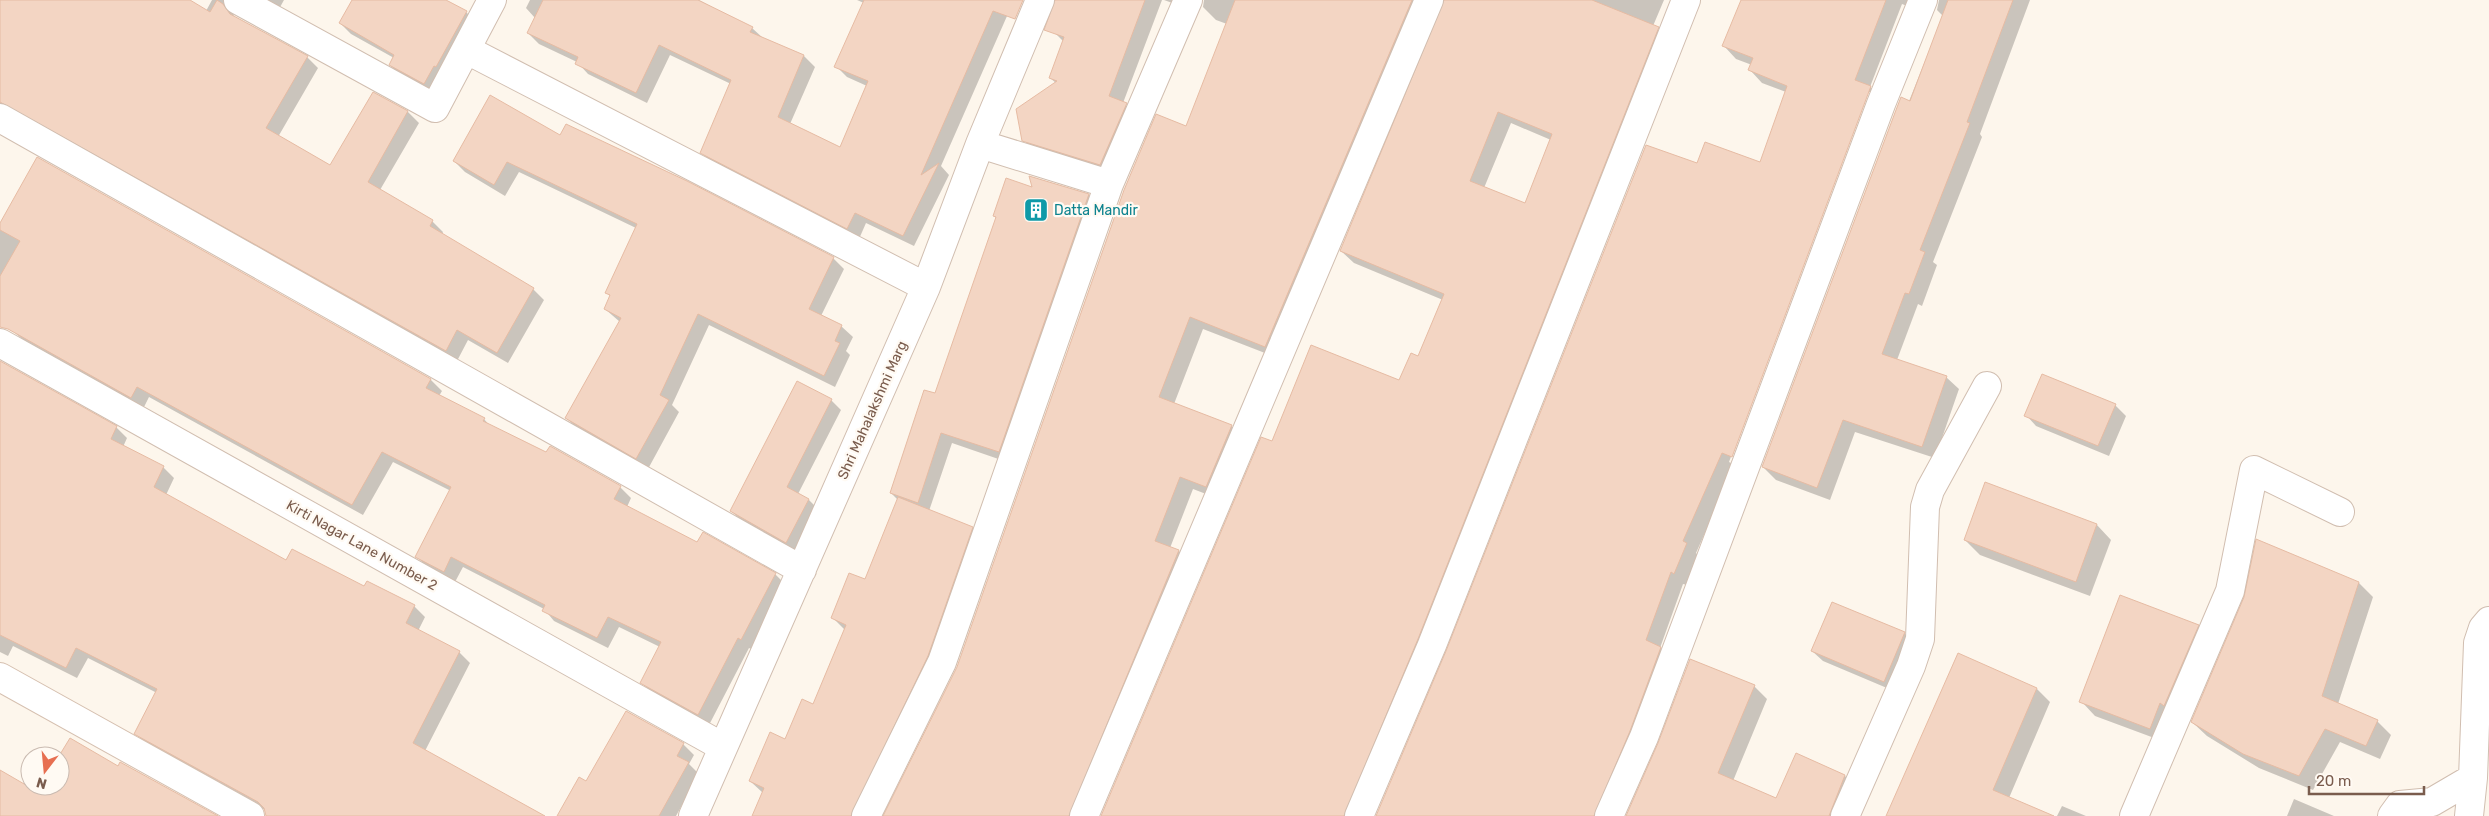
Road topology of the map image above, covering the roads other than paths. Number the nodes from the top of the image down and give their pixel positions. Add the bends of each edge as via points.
1 (238, 0) edge
2 (492, 0) edge
3 (1040, 0) edge
4 (1188, 0) edge
5 (1429, 0) edge
6 (1686, 0) edge
7 (1923, 0) edge
8 (467, 50) junction
9 (0, 118) edge
10 (980, 144) junction
11 (1109, 184) junction
12 (926, 287) junction
13 (0, 343) edge
14 (1987, 386) dead end
15 (2340, 512) dead end
16 (802, 570) junction
17 (2489, 621) edge
18 (0, 677) edge
19 (723, 747) junction
20 (2473, 778) junction
21 (250, 816) edge
22 (693, 816) edge
23 (866, 816) edge
24 (1084, 816) edge
25 (1359, 816) edge
26 (1609, 816) edge
27 (1845, 816) edge
28 (2134, 816) edge
29 (2392, 816) edge
30 (2469, 816) edge

1 - 8 street via 435,108
2 - 8 street
3 - 10 street, Shri Mahalakshmi Marg
4 - 11 street
5 - 24 street
6 - 25 street via 1432,646
7 - 26 street via 1644,737
8 - 12 street
9 - 16 street
10 - 11 street
10 - 12 street, Shri Mahalakshmi Marg
11 - 23 street via 942,662
12 - 16 street, Shri Mahalakshmi Marg
13 - 19 street, Kirti Nagar Lane Number 2
14 - 27 street via 1930,490 1925,507 1920,639
15 - 28 street via 2254,470 2230,592
16 - 19 street, Shri Mahalakshmi Marg
17 - 20 street via 2478,643
18 - 21 street
19 - 22 street, Shri Mahalakshmi Marg
20 - 29 street via 2432,802 2400,805
20 - 30 street

